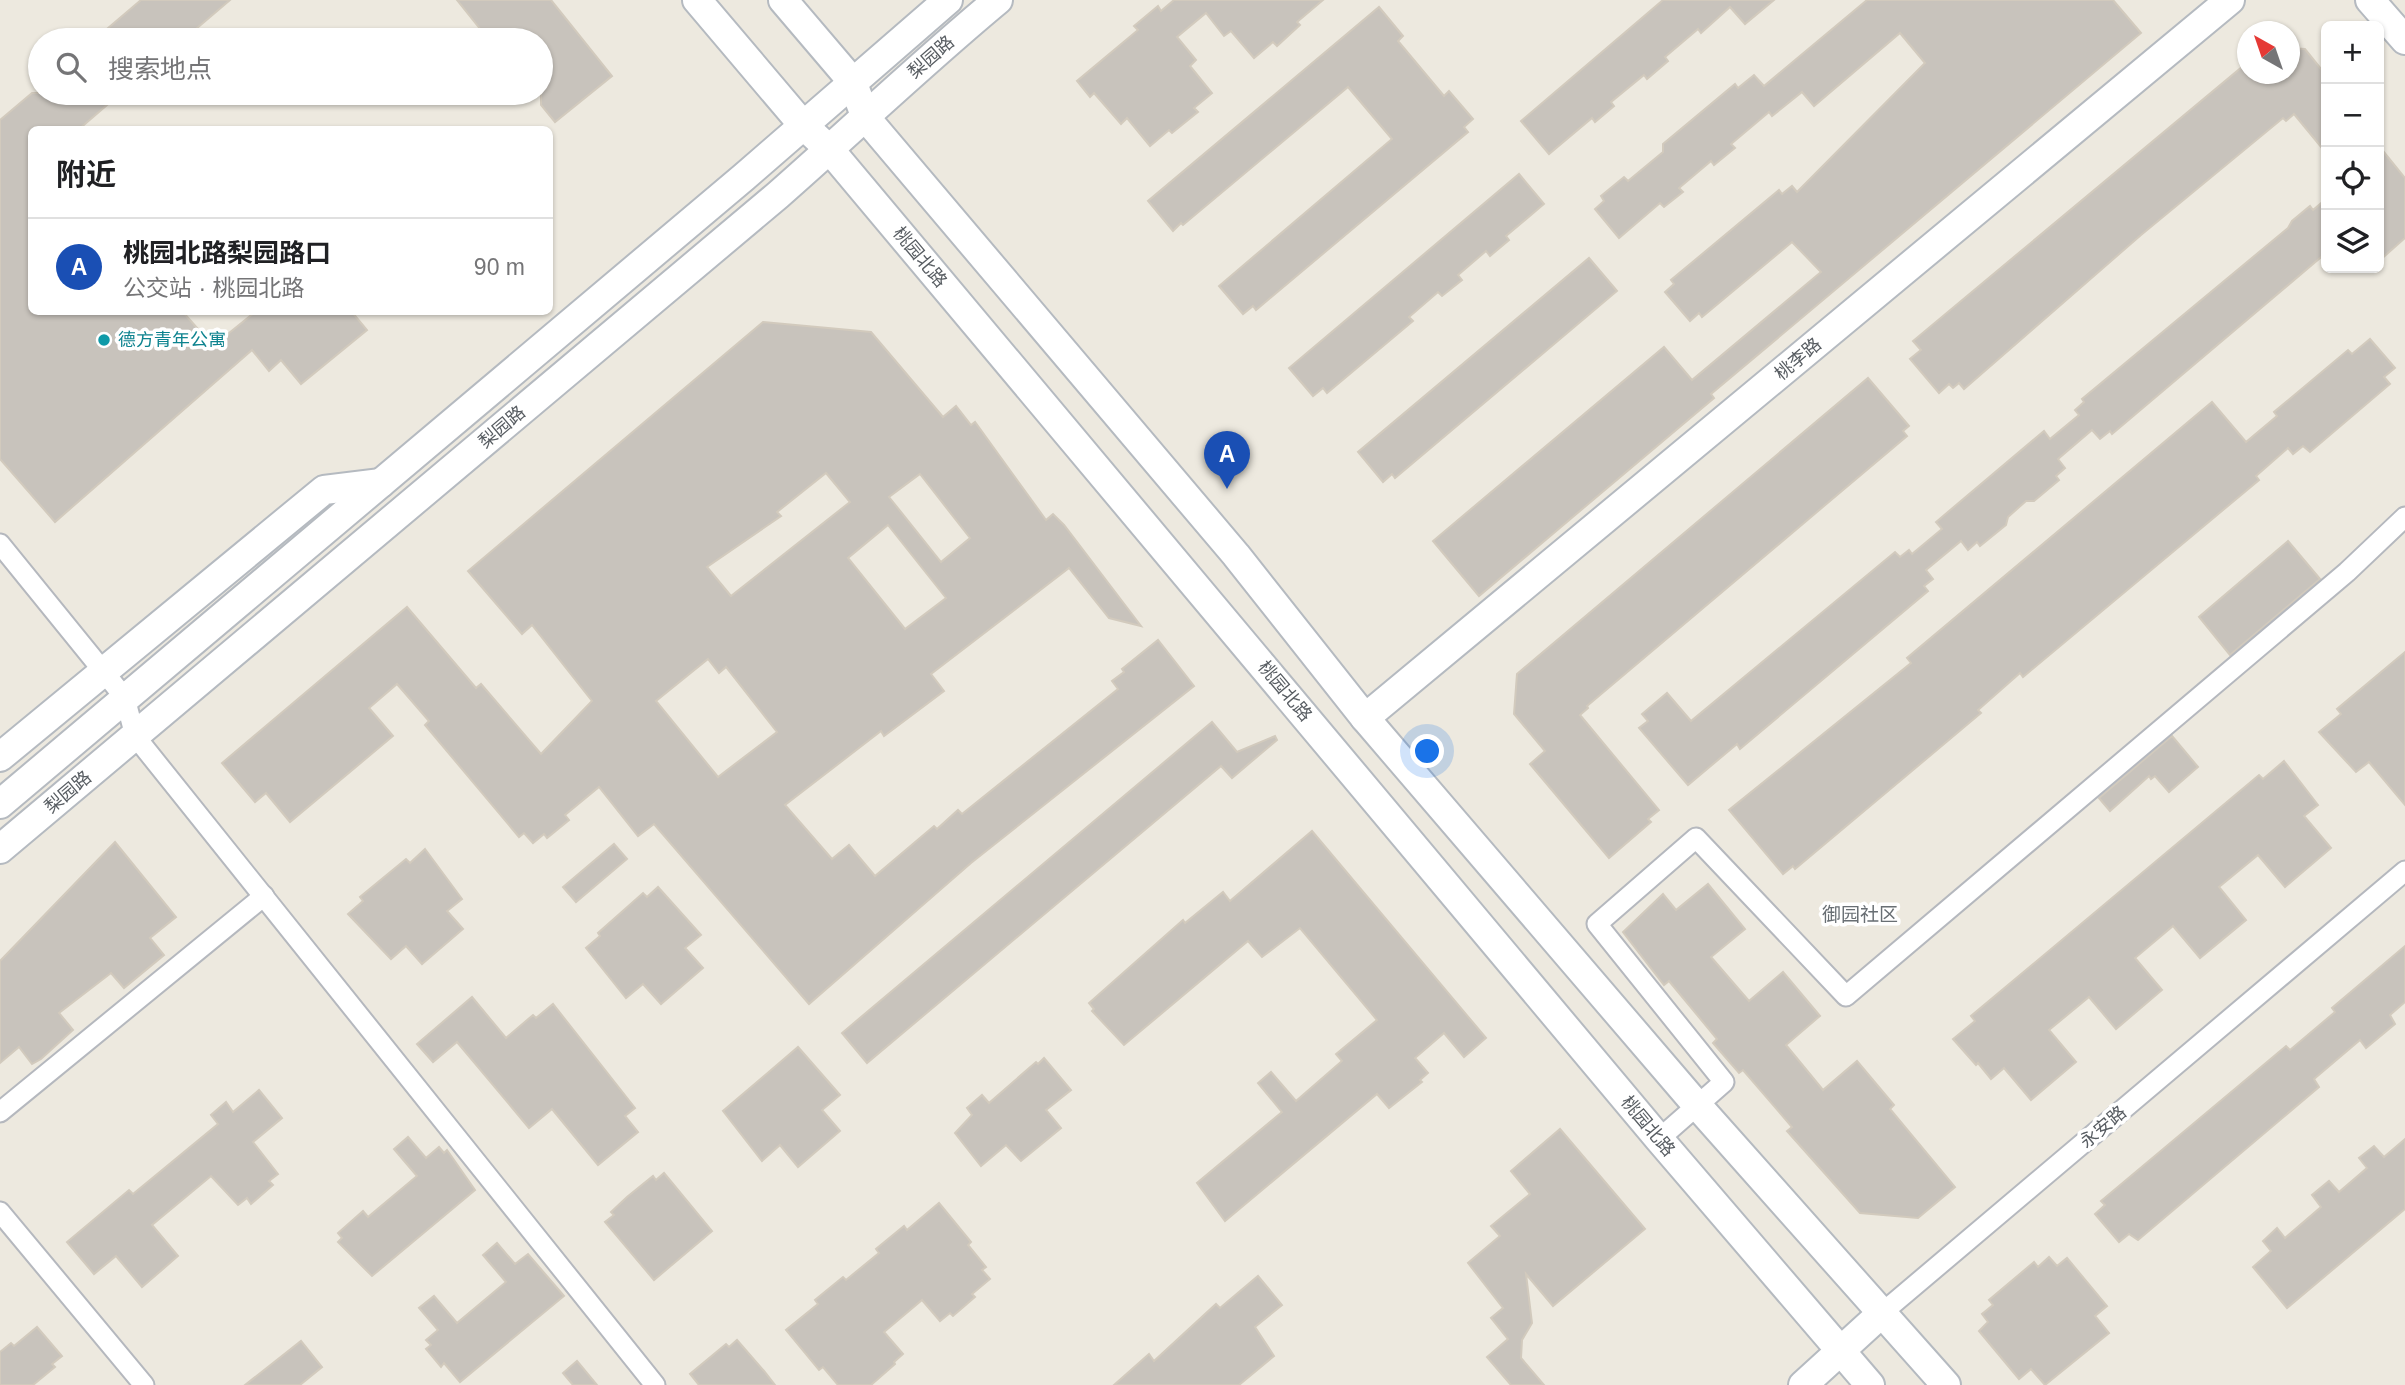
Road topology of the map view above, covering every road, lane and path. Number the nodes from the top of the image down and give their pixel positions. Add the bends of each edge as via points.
1 (697, 0) edge
2 (783, 0) edge
3 (948, 0) edge
4 (998, 0) edge
5 (2230, 0) edge
6 (2370, 0) edge
7 (2405, 40) edge
8 (852, 81) junction
9 (866, 118) junction
10 (803, 125) junction
11 (830, 150) junction
12 (382, 482) junction
13 (2405, 517) edge
14 (0, 544) edge
15 (103, 671) junction
16 (125, 698) junction
17 (1365, 718) junction
18 (135, 736) junction
19 (0, 757) edge
20 (0, 804) edge
21 (0, 849) edge
22 (2405, 871) edge
23 (264, 896) junction
24 (1697, 1105) junction
25 (0, 1112) edge
26 (1659, 1139) junction
27 (0, 1212) edge
28 (1882, 1313) junction
29 (1841, 1352) junction
30 (144, 1385) edge
31 (655, 1385) edge
32 (1803, 1385) edge
33 (1870, 1385) edge
34 (1946, 1385) edge

1 - 10 main road, 桃园北路
2 - 8 main road
3 - 8 main road, 梨园路
4 - 9 main road, 梨园路 via 921,63
5 - 17 main road, 桃李路
6 - 7 main road
8 - 9 main road
8 - 10 main road, 梨园路
9 - 11 main road, 梨园路
9 - 17 main road via 1236,555
10 - 11 main road, 桃园北路
10 - 12 main road, 梨园路
11 - 18 main road, 梨园路
11 - 26 main road, 桃园北路
12 - 15 main road via 324,490
12 - 16 main road, 梨园路
13 - 24 street via 2347,572 1846,996 1696,838 1597,924 1724,1082
14 - 15 street
15 - 16 street
15 - 19 main road
16 - 18 street
16 - 20 main road, 梨园路
17 - 24 main road
18 - 21 main road, 梨园路
18 - 23 street
22 - 28 street, 永安路
23 - 25 street
23 - 31 street
24 - 26 street
24 - 28 main road
26 - 29 main road, 桃园北路
27 - 30 street
28 - 29 main road, 永安路
28 - 34 main road
29 - 32 main road, 永安路
29 - 33 main road, 桃园北路

